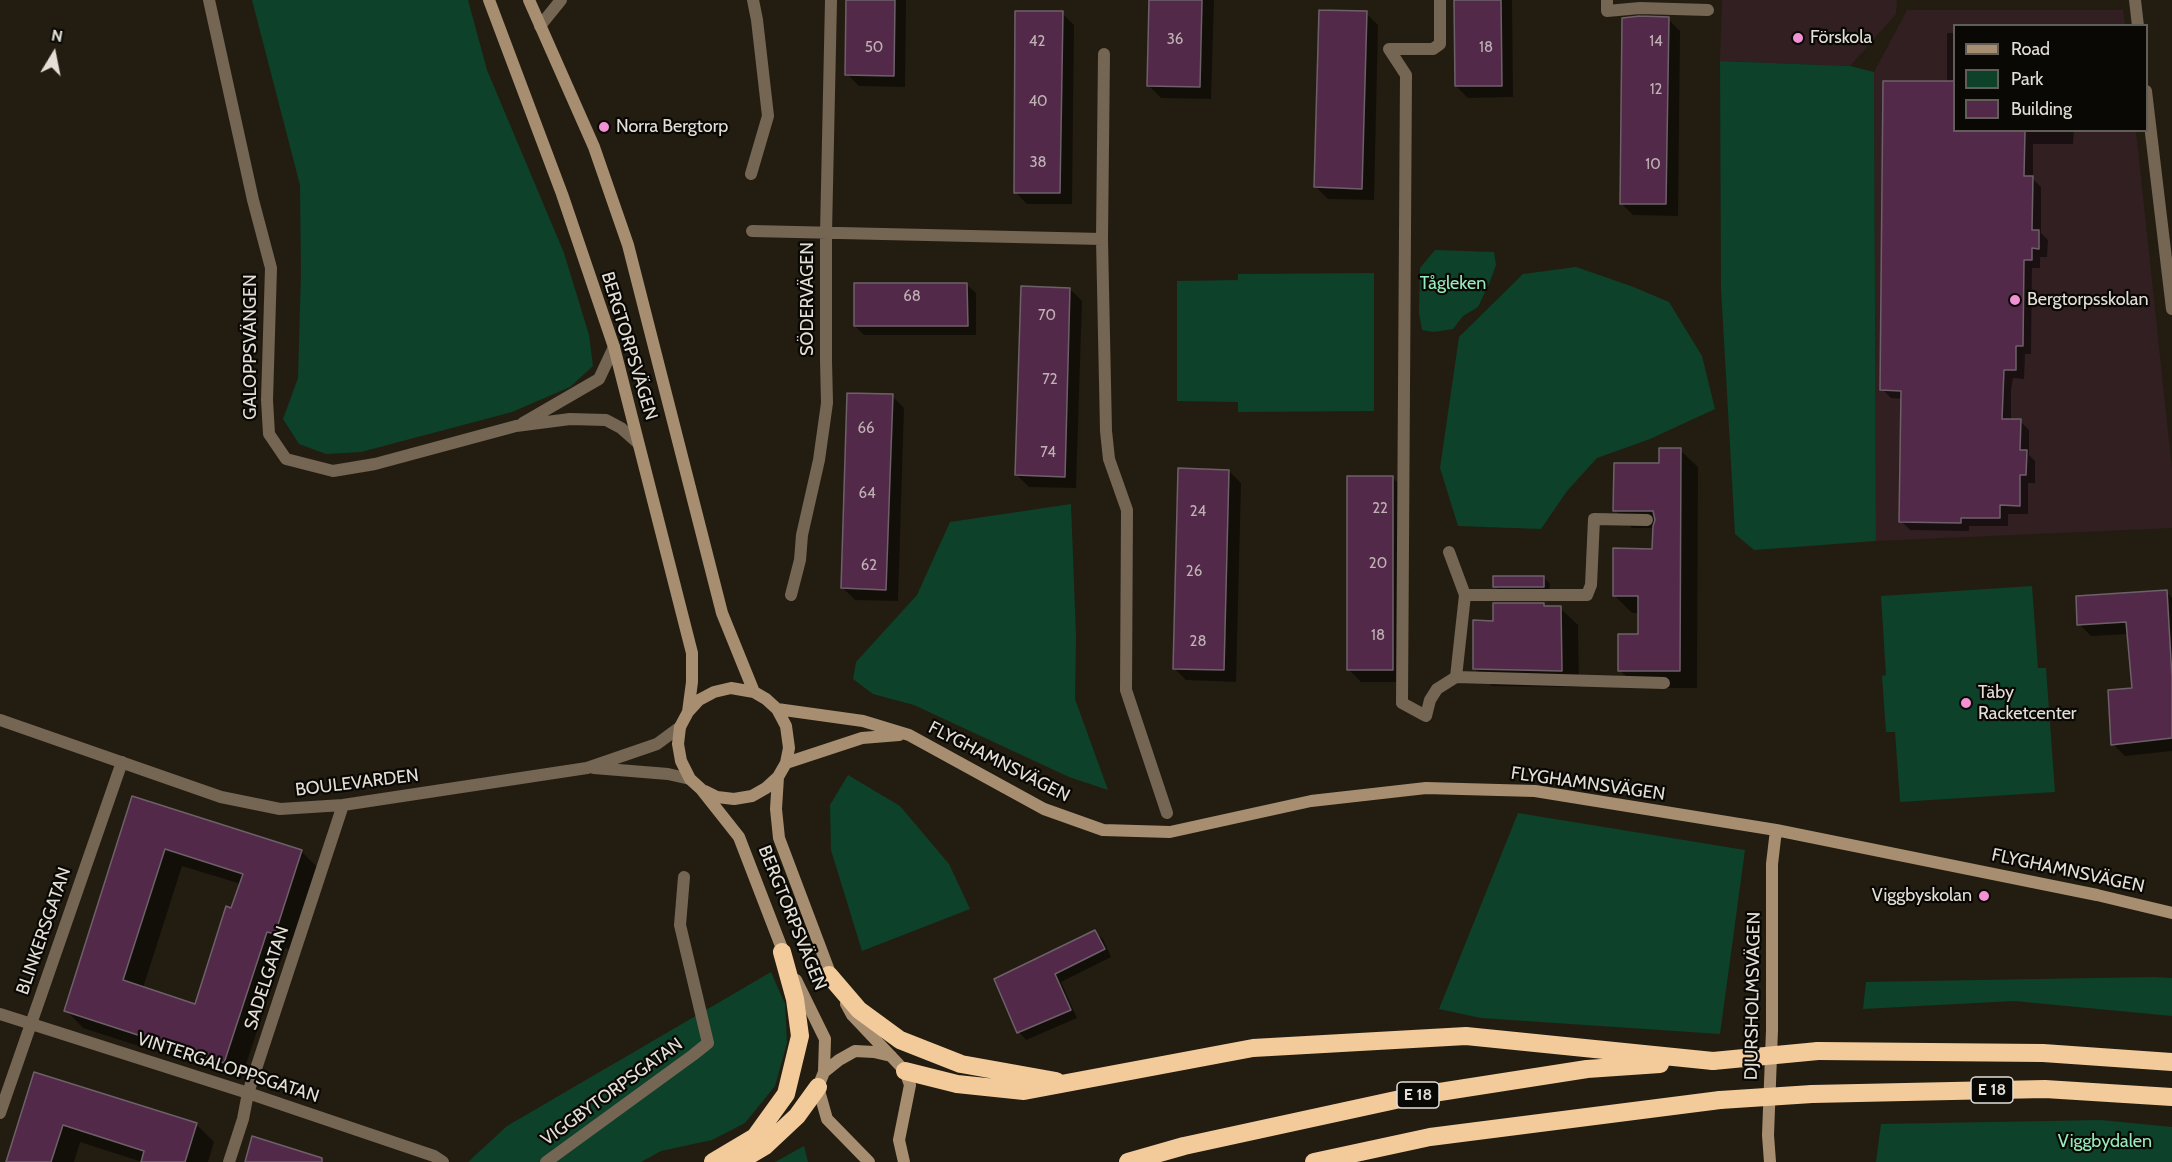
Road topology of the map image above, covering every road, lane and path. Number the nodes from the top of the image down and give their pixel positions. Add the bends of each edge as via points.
1 (209, 0) edge
2 (489, 0) edge
3 (529, 0) edge
4 (561, 0) edge
5 (753, 0) edge
6 (831, 0) edge
7 (1440, 0) edge
8 (1607, 0) edge
9 (2134, 0) edge
10 (1708, 10) dead end
11 (2138, 24) edge
12 (540, 26) junction
13 (1104, 54) dead end
14 (2148, 108) edge
15 (751, 174) dead end
16 (752, 231) dead end
17 (826, 233) junction
18 (1102, 239) junction
19 (2172, 309) edge
20 (614, 347) junction
21 (516, 426) junction
22 (638, 443) junction
23 (1647, 520) dead end
24 (1449, 552) dead end
25 (791, 595) dead end
26 (1465, 595) junction
27 (1456, 677) junction
28 (1664, 682) dead end
29 (754, 692) junction
30 (777, 709) junction
31 (688, 712) junction
32 (0, 720) edge
33 (680, 727) junction
34 (909, 735) junction
35 (122, 762) junction
36 (786, 763) junction
37 (587, 768) junction
38 (778, 777) junction
39 (690, 779) junction
40 (701, 789) junction
41 (343, 806) junction
42 (1167, 813) dead end
43 (1776, 830) junction
44 (684, 878) dead end
45 (2172, 913) edge
46 (782, 952) junction
47 (829, 975) junction
48 (0, 1014) edge
49 (31, 1024) junction
50 (892, 1057) junction
51 (1713, 1061) junction
52 (2172, 1062) edge
53 (905, 1071) junction
54 (821, 1079) junction
55 (1069, 1084) junction
56 (248, 1093) junction
57 (2172, 1097) edge
58 (0, 1113) edge
59 (230, 1162) edge
60 (442, 1162) edge
61 (546, 1162) edge
62 (713, 1162) edge
63 (738, 1162) edge
64 (868, 1162) edge
65 (904, 1162) edge
66 (1128, 1162) edge
67 (1314, 1162) edge
68 (1770, 1162) edge

1 - 21 street, GALOPPSVÄNGEN via 271,268 269,434 286,459 333,471 375,464
2 - 20 main road, BERGTORPSVÄGEN
3 - 12 main road, BERGTORPSVÄGEN
4 - 12 street
5 - 15 street via 768,116
6 - 17 street, SÖDERVÄGEN
7 - 27 street via 1440,44 1433,49 1389,48 1406,75 1402,703 1426,716 1437,689
8 - 10 street via 1607,10
9 - 11 street
12 - 29 main road, BERGTORPSVÄGEN via 594,147 628,245 722,613
13 - 18 street
14 - 19 street
16 - 17 street
17 - 18 street
17 - 25 street, SÖDERVÄGEN via 827,403
18 - 42 street via 1106,430 1109,459 1127,510 1126,690
20 - 21 street, GALOPPSVÄNGEN via 599,380
20 - 22 main road, BERGTORPSVÄGEN
21 - 22 street, GALOPPSVÄNGEN via 570,419 606,420
22 - 31 main road, BERGTORPSVÄGEN via 692,653
23 - 26 street via 1594,519 1591,585 1587,595
24 - 26 street
26 - 27 street
27 - 28 street
29 - 30 main road
29 - 31 main road, BERGTORPSVÄGEN via 731,688 714,692
30 - 34 main road, FLYGHAMNSVÄGEN via 863,721
30 - 36 main road, BERGTORPSVÄGEN via 786,726
31 - 33 main road, BERGTORPSVÄGEN
32 - 35 street, BOULEVARDEN
33 - 37 street, BOULEVARDEN via 657,744
33 - 39 main road, BERGTORPSVÄGEN via 681,761
34 - 36 main road, FLYGHAMNSVÄGEN via 862,738
34 - 43 main road, FLYGHAMNSVÄGEN via 1044,809 1102,830 1170,832 1311,801 1426,788 1534,791
35 - 41 street, BOULEVARDEN via 221,797 280,809
35 - 49 street, BLINKERSGATAN
36 - 38 main road, BERGTORPSVÄGEN
37 - 39 street, BOULEVARDEN
37 - 41 street, BOULEVARDEN
38 - 40 main road, BERGTORPSVÄGEN via 752,796 734,799 717,797
38 - 47 main road, BERGTORPSVÄGEN via 779,838
39 - 40 main road, BERGTORPSVÄGEN
40 - 46 main road, BERGTORPSVÄGEN via 740,837
41 - 56 street, SADELGATAN
43 - 45 main road, FLYGHAMNSVÄGEN
43 - 68 main road, DJURSHOLMSVÄGEN via 1772,864
44 - 61 street, VIGGBYTORPSGATAN via 680,925 708,1042
46 - 54 main road, BERGTORPSVÄGEN via 825,1039
46 - 62 highway via 800,1036 786,1094 755,1137
47 - 50 main road, BERGTORPSVÄGEN via 852,1015
47 - 55 highway via 860,1010 900,1040 961,1064
48 - 49 street, VINTERGALOPPSGATAN
49 - 56 street, VINTERGALOPPSGATAN
49 - 58 street, BLINKERSGATAN
50 - 53 main road, BERGTORPSVÄGEN
50 - 54 main road via 855,1051 838,1060
51 - 52 highway, E 18, bridge via 1818,1052 2043,1053
51 - 55 highway via 1466,1036 1253,1048
51 - 66 highway, E 18 via 1587,1069 1414,1096
53 - 55 highway via 957,1084 1024,1091
53 - 65 main road via 910,1085 899,1140
54 - 63 highway via 797,1116 765,1146
54 - 64 main road, BERGTORPSVÄGEN via 827,1119
56 - 59 street, SADELGATAN
56 - 60 street, VINTERGALOPPSGATAN
57 - 67 highway, E 18, bridge via 2045,1089 1720,1100 1430,1137

